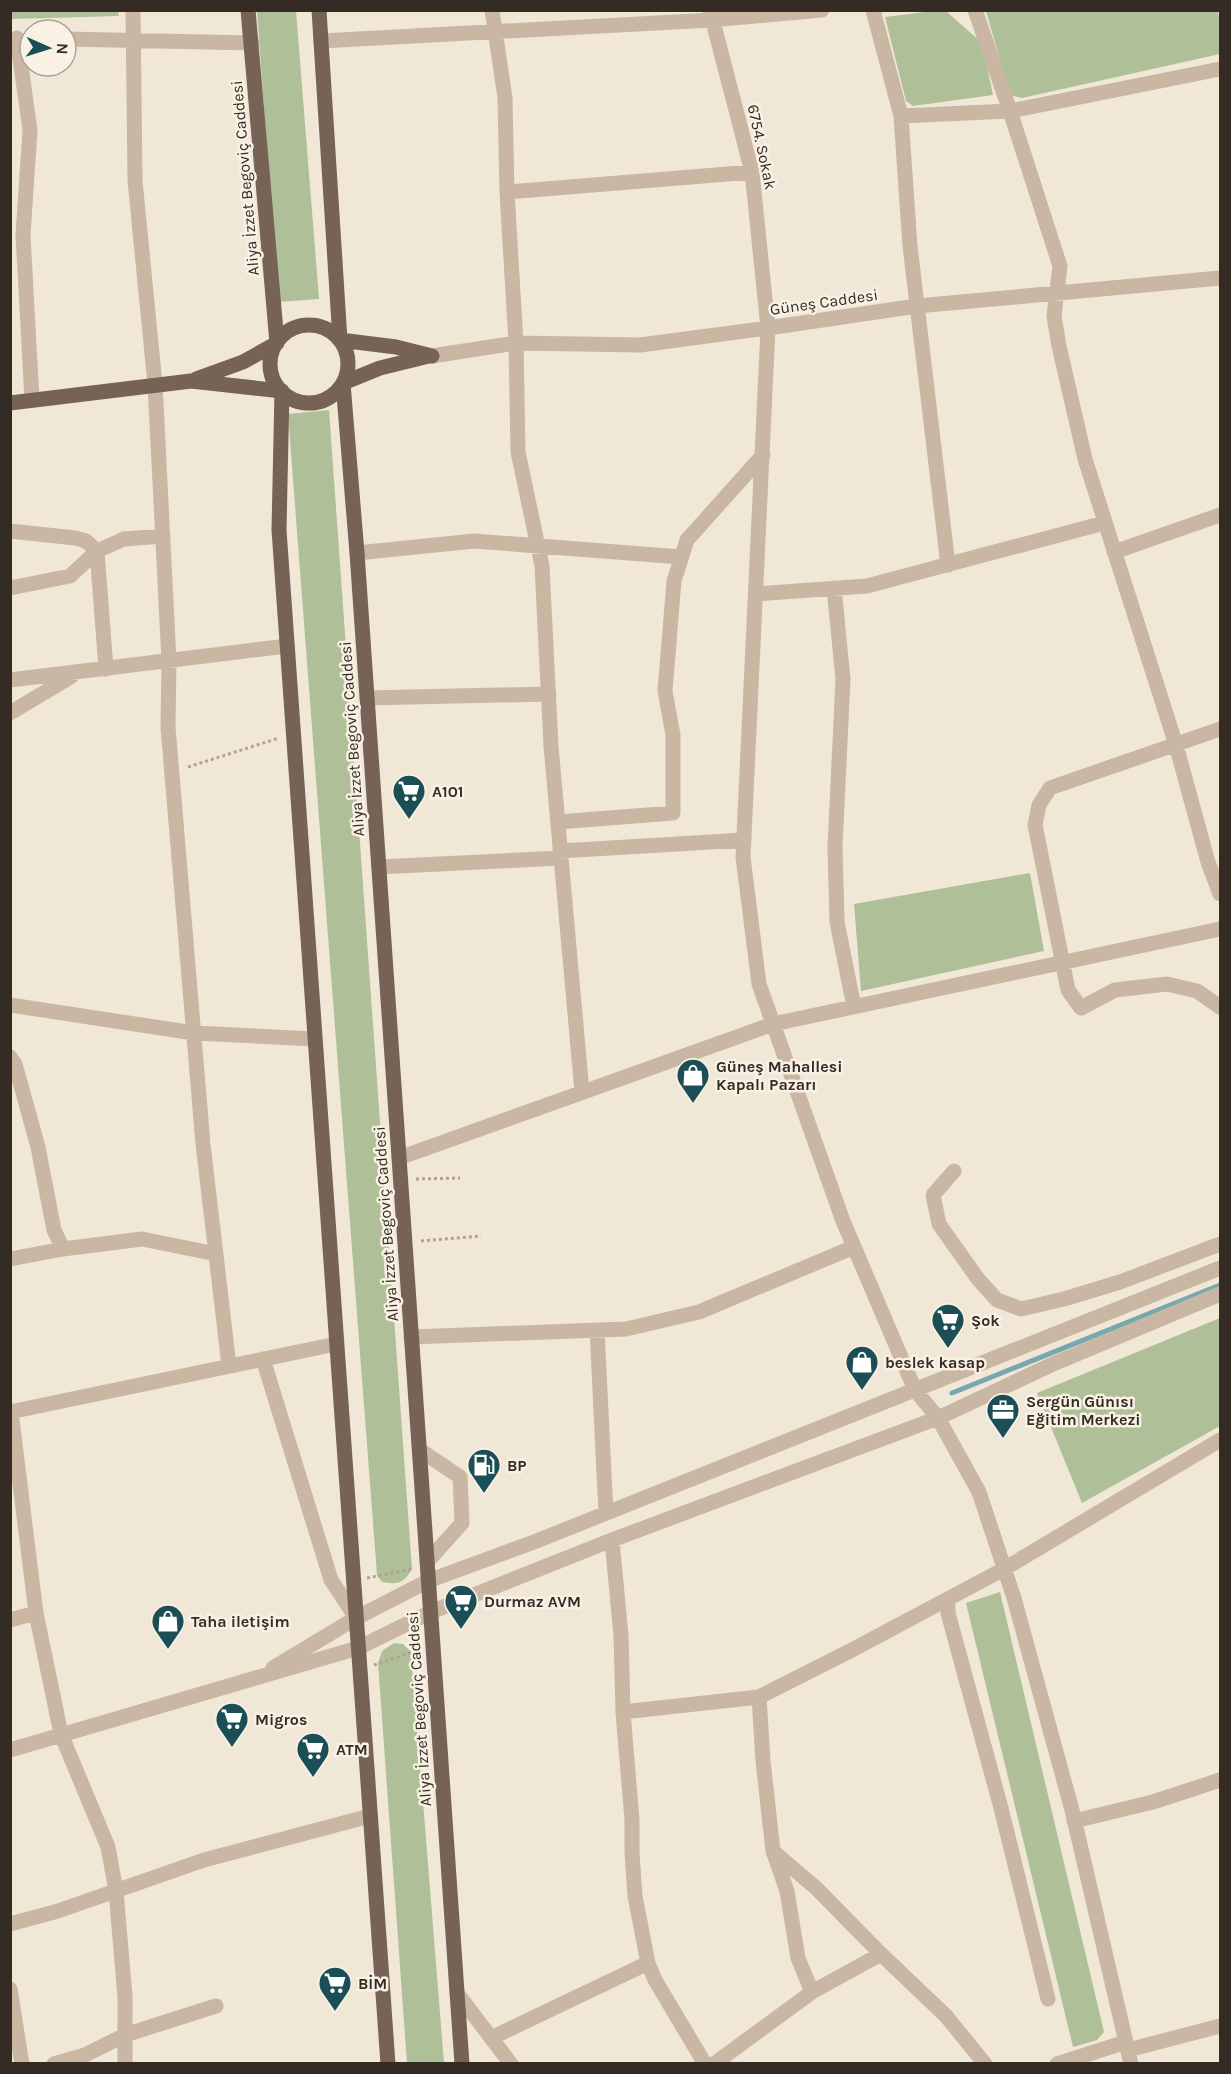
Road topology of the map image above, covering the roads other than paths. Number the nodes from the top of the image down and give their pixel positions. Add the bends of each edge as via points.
1 (133, 10) edge
2 (248, 10) edge
3 (319, 10) edge
4 (492, 10) edge
5 (822, 10) edge
6 (873, 10) edge
7 (975, 10) edge
8 (711, 15) edge
9 (494, 31) junction
10 (78, 39) edge
11 (135, 39) junction
12 (321, 41) junction
13 (252, 43) junction
14 (1221, 69) edge
15 (24, 78) edge
16 (1010, 111) junction
17 (900, 116) junction
18 (752, 172) junction
19 (507, 192) junction
20 (1221, 278) edge
21 (1057, 293) junction
22 (917, 306) junction
23 (768, 328) junction
24 (340, 340) junction
25 (277, 343) junction
26 (516, 343) junction
27 (432, 356) junction
28 (191, 381) junction
29 (343, 383) junction
30 (155, 384) junction
31 (282, 392) junction
32 (32, 400) junction
33 (10, 403) edge
34 (763, 455) junction
35 (1221, 515) edge
36 (1104, 523) junction
37 (10, 531) edge
38 (163, 536) junction
39 (537, 545) junction
40 (97, 551) junction
41 (1114, 552) junction
42 (357, 553) junction
43 (681, 557) junction
44 (948, 565) junction
45 (10, 588) edge
46 (834, 588) junction
47 (756, 594) junction
48 (287, 646) junction
49 (170, 661) junction
50 (106, 669) junction
51 (78, 673) junction
52 (10, 680) edge
53 (549, 694) junction
54 (367, 698) junction
55 (10, 713) edge
56 (1221, 729) edge
57 (1176, 745) junction
58 (558, 822) junction
59 (744, 840) junction
60 (560, 855) junction
61 (379, 867) junction
62 (1221, 894) edge
63 (1221, 929) edge
64 (1063, 961) junction
65 (10, 1005) edge
66 (854, 1006) junction
67 (1221, 1006) edge
68 (773, 1024) junction
69 (194, 1033) junction
70 (315, 1039) junction
71 (10, 1057) edge
72 (582, 1092) junction
73 (399, 1158) junction
74 (954, 1171) dead end
75 (1221, 1244) edge
76 (854, 1247) junction
77 (63, 1249) junction
78 (216, 1254) junction
79 (10, 1259) edge
80 (1221, 1268) edge
81 (1221, 1294) edge
82 (597, 1330) junction
83 (411, 1337) junction
84 (336, 1344) junction
85 (263, 1359) junction
86 (229, 1366) junction
87 (915, 1390) junction
88 (11, 1412) edge
89 (938, 1418) junction
90 (1221, 1440) edge
91 (420, 1450) junction
92 (606, 1513) junction
93 (612, 1540) junction
94 (1004, 1569) junction
95 (428, 1570) junction
96 (948, 1599) junction
97 (430, 1612) junction
98 (36, 1613) junction
99 (356, 1618) junction
100 (10, 1620) edge
101 (358, 1648) junction
102 (257, 1677) junction
103 (759, 1697) junction
104 (623, 1712) junction
105 (61, 1734) junction
106 (10, 1750) edge
107 (1221, 1780) edge
108 (370, 1816) junction
109 (1074, 1821) junction
110 (772, 1851) junction
111 (116, 1891) junction
112 (10, 1924) edge
113 (881, 1953) junction
114 (648, 1963) junction
115 (10, 1989) edge
116 (812, 1992) junction
117 (457, 1993) junction
118 (1048, 1999) dead end
119 (216, 2006) dead end
120 (1221, 2026) edge
121 (125, 2035) junction
122 (491, 2038) junction
123 (1128, 2052) edge
124 (22, 2064) edge
125 (54, 2064) edge
126 (125, 2064) edge
127 (387, 2064) edge
128 (462, 2064) edge
129 (511, 2064) edge
130 (705, 2064) edge
131 (714, 2064) edge
132 (985, 2064) edge
133 (1057, 2064) edge

1 - 11 street
2 - 13 main road, Aliya İzzet Begoviç Caddesi
3 - 12 main road
4 - 9 street
5 - 8 street
6 - 17 street
7 - 16 street
8 - 9 street
8 - 18 street, 6754. Sokak
9 - 12 street
9 - 19 street via 505,98
10 - 11 street
11 - 13 street
11 - 30 street via 135,181
12 - 24 main road
13 - 25 main road, Aliya İzzet Begoviç Caddesi
14 - 16 street
15 - 32 street via 30,130 22,235
16 - 17 street
16 - 21 street via 1060,266
17 - 22 street
18 - 19 street
18 - 23 street, 6754. Sokak
19 - 26 street
20 - 21 street, Güneş Caddesi
21 - 22 street, Güneş Caddesi
21 - 36 street via 1054,316 1059,346 1084,459
22 - 23 street, Güneş Caddesi
22 - 44 street
23 - 26 street, Güneş Caddesi via 640,345
23 - 34 street, 6754. Sokak
24 - 25 main road via 326,329 308,325 285,333
24 - 27 main road
24 - 29 main road via 348,361
25 - 28 main road via 243,362
25 - 31 main road via 271,368 275,384
26 - 27 street, Güneş Caddesi
26 - 39 street via 519,452
27 - 29 main road via 380,368
28 - 30 main road
28 - 31 main road
29 - 31 main road via 326,399 315,402 303,402
29 - 42 main road, Aliya İzzet Begoviç Caddesi
30 - 32 main road
30 - 38 street
31 - 48 main road via 279,530
32 - 33 main road
34 - 43 street via 687,540
34 - 47 street, 6754. Sokak
35 - 41 street
36 - 41 street
36 - 44 street
37 - 40 street via 75,538 86,541
38 - 40 street via 124,539
38 - 49 street
39 - 42 street via 474,541
39 - 43 street
39 - 53 street via 542,566
40 - 45 street via 70,576
40 - 50 street
41 - 57 street
42 - 54 main road, Aliya İzzet Begoviç Caddesi
43 - 58 street via 674,581 665,691 673,735 673,813
44 - 46 street via 867,586
46 - 47 street
46 - 66 street via 843,679 835,846 837,922
47 - 59 street, 6754. Sokak
48 - 49 street
48 - 70 main road
49 - 50 street
49 - 69 street via 168,727
50 - 51 street
51 - 52 street
51 - 55 street
53 - 54 street
53 - 58 street
54 - 61 main road, Aliya İzzet Begoviç Caddesi
56 - 57 street
57 - 62 street via 1208,862
57 - 64 street via 1050,788 1044,796 1036,815 1036,836
58 - 60 street
59 - 60 street
59 - 68 street, 6754. Sokak via 759,984
60 - 61 street
60 - 72 street
61 - 73 main road, Aliya İzzet Begoviç Caddesi
63 - 64 street
64 - 66 street
64 - 67 street via 1068,990 1081,1008 1115,990 1167,984 1197,991
65 - 69 street
66 - 68 street
68 - 72 street
68 - 76 street, 6754. Sokak
69 - 70 street
69 - 78 street
70 - 84 main road
71 - 77 street via 38,1147 54,1230
72 - 73 street
73 - 83 main road, Aliya İzzet Begoviç Caddesi
74 - 75 street via 933,1195 939,1224 996,1300 1021,1309 1120,1282
76 - 82 street via 699,1312 626,1329
76 - 87 street, 6754. Sokak
77 - 78 street via 142,1239
77 - 79 street
78 - 86 street
80 - 87 street
81 - 89 street via 1053,1364
82 - 83 street
82 - 92 street
83 - 91 main road, Aliya İzzet Begoviç Caddesi
84 - 85 street
84 - 99 main road
85 - 86 street
85 - 99 street via 331,1580
86 - 88 street
87 - 89 street, 6754. Sokak
87 - 92 street
88 - 98 street
89 - 93 street
89 - 94 street, 6754. Sokak via 979,1492
90 - 94 street
91 - 95 main road, Aliya İzzet Begoviç Caddesi
91 - 95 street via 460,1477 462,1523
92 - 95 street
93 - 97 street
93 - 104 street
94 - 96 street
94 - 109 street, 6754. Sokak
95 - 97 main road, Aliya İzzet Begoviç Caddesi
95 - 99 street
96 - 103 street
96 - 118 street via 948,1613
97 - 101 street
97 - 117 main road, Aliya İzzet Begoviç Caddesi
98 - 100 street
98 - 105 street
99 - 101 main road
99 - 102 street
101 - 102 street
101 - 108 main road
102 - 105 street
103 - 104 street
103 - 110 street
104 - 114 street via 635,1896
105 - 106 street
105 - 111 street via 108,1847
107 - 109 street
108 - 111 street via 204,1860
108 - 127 main road
109 - 123 street, 6754. Sokak
110 - 113 street via 816,1888
110 - 116 street via 787,1891 798,1958
111 - 112 street
111 - 121 street
113 - 116 street
113 - 132 street via 946,2016
114 - 122 street
114 - 130 street
115 - 124 street
116 - 131 street
117 - 122 street
117 - 128 main road, Aliya İzzet Begoviç Caddesi
119 - 121 street
120 - 123 street
121 - 125 street via 85,2055
121 - 126 street
122 - 129 street
123 - 133 street

